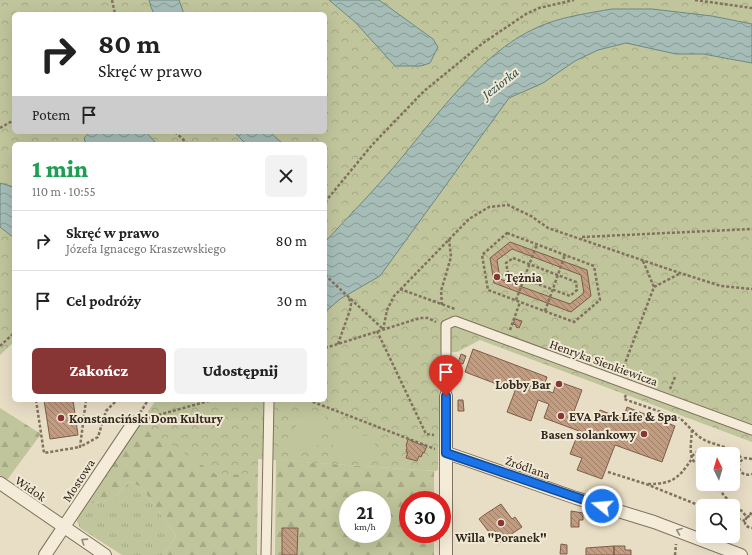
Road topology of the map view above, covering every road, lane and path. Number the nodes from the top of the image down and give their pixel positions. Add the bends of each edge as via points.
1 (112, 0) edge
2 (574, 0) edge
3 (695, 0) edge
4 (752, 8) edge
5 (115, 12) edge
6 (12, 121) edge
7 (0, 128) edge
8 (178, 134) edge
9 (186, 142) edge
10 (327, 200) edge
11 (752, 230) edge
12 (449, 238) junction
13 (579, 238) junction
14 (537, 244) junction
15 (565, 255) junction
16 (643, 260) junction
17 (529, 264) junction
18 (680, 274) junction
19 (558, 275) junction
20 (327, 277) edge
21 (524, 279) junction
22 (654, 287) junction
23 (752, 289) edge
24 (553, 290) junction
25 (349, 297) junction
26 (516, 300) junction
27 (520, 302) junction
28 (442, 305) dead end
29 (545, 311) junction
30 (514, 317) dead end
31 (446, 325) junction
32 (383, 330) junction
33 (377, 332) junction
34 (12, 334) edge
35 (338, 344) junction
36 (0, 346) edge
37 (327, 347) edge
38 (619, 381) junction
39 (629, 385) junction
40 (446, 396) joint
41 (36, 402) edge
42 (86, 402) edge
43 (115, 402) edge
44 (205, 402) edge
45 (269, 402) edge
46 (313, 402) edge
47 (134, 422) joint
48 (692, 429) junction
49 (752, 430) edge
50 (436, 435) dead end
51 (80, 447) junction
52 (446, 453) junction
53 (696, 453) edge
54 (691, 458) junction
55 (742, 459) junction
56 (752, 459) edge
57 (696, 462) edge
58 (740, 462) edge
59 (608, 472) dead end
60 (740, 472) edge
61 (752, 474) edge
62 (0, 483) edge
63 (646, 484) junction
64 (721, 491) edge
65 (696, 505) edge
66 (752, 511) edge
67 (751, 515) edge
68 (746, 517) junction
69 (740, 519) edge
70 (745, 521) junction
71 (64, 528) junction
72 (752, 528) edge
73 (676, 541) dead end
74 (45, 555) edge
75 (105, 555) edge
76 (266, 555) edge
77 (446, 555) edge
78 (675, 555) edge
79 (741, 555) edge

1 - 5 path
2 - 10 path via 539,8 526,14 472,51 419,96 372,145
3 - 4 path
6 - 7 path
8 - 9 path
11 - 13 path
12 - 13 path via 469,219 489,207 508,205 532,216 548,228
12 - 28 path via 451,257 441,291
12 - 32 path via 394,296 387,310
13 - 16 path
14 - 15 path
14 - 17 path
14 - 26 path via 507,233 482,255 488,290
15 - 19 path
15 - 29 path via 594,266 600,300 574,322
16 - 18 path
16 - 22 path
17 - 19 path
17 - 21 path
17 - 21 path via 513,258 506,263 508,272
18 - 22 path
18 - 23 path via 721,286
19 - 24 path
19 - 24 path via 576,282 577,290 570,296
20 - 25 path
21 - 24 path
21 - 26 path
22 - 38 path
24 - 29 path
25 - 32 path
25 - 35 path via 350,310
26 - 27 path
27 - 29 path
27 - 30 path
31 - 32 path via 428,318 420,318
31 - 38 street, Henryka Sienkiewicza via 455,321
31 - 40 street
32 - 33 path
33 - 35 path
33 - 50 path via 426,434
34 - 36 path
35 - 37 path
38 - 39 street, Henryka Sienkiewicza
39 - 48 path via 624,399 681,419
39 - 49 street, Henryka Sienkiewicza
40 - 52 street
41 - 51 path via 44,453
42 - 51 path
43 - 51 path via 106,412 98,437
44 - 47 path
45 - 76 street
46 - 52 path
47 - 71 street, Mostowa
48 - 54 path
48 - 55 path via 706,441 730,449
52 - 77 street
79 -> 52 street, Źródlana via 654,522
53 - 54 path via 693,453
54 - 57 path
54 - 63 path via 673,480 663,484
55 - 56 path
55 - 58 path
59 - 63 path
60 - 61 path via 748,476
62 - 71 street, Widok
63 - 65 path
64 - 68 path
66 - 67 path
67 - 68 path
68 - 70 path
69 - 70 path
70 - 72 path via 745,525
71 - 74 street, Mostowa
75 -> 71 street, Widok
73 - 78 path

